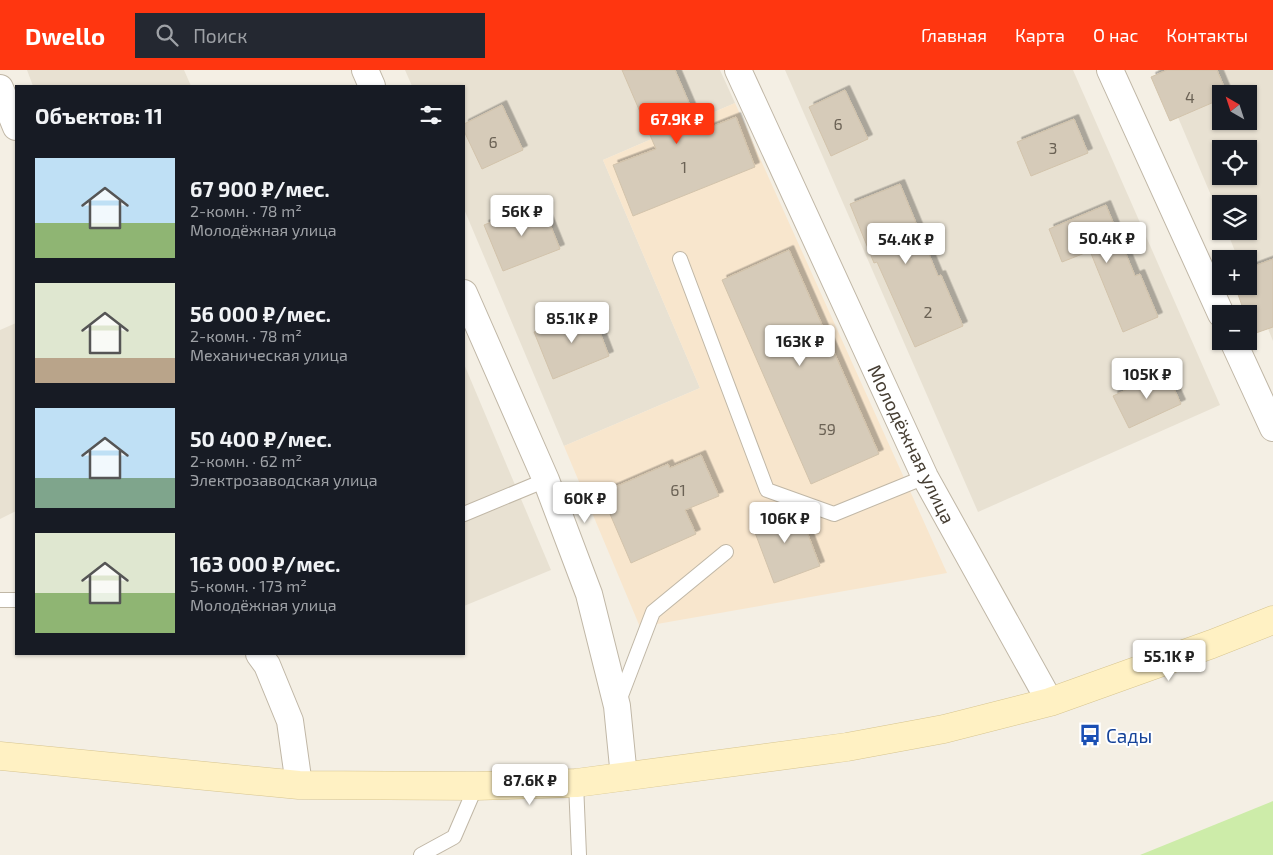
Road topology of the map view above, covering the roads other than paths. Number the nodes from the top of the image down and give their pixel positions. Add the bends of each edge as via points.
1 (365, 70) edge
2 (738, 70) edge
3 (1110, 70) edge
4 (372, 85) edge
5 (0, 88) edge
6 (15, 125) edge
7 (680, 259) dead end
8 (465, 295) edge
9 (1217, 305) edge
10 (1237, 350) edge
11 (1273, 428) edge
12 (925, 477) junction
13 (546, 480) junction
14 (465, 514) edge
15 (726, 552) dead end
16 (0, 600) edge
17 (15, 600) edge
18 (1273, 620) edge
19 (259, 655) edge
20 (1050, 702) junction
21 (617, 706) junction
22 (0, 756) edge
23 (624, 777) junction
24 (576, 783) junction
25 (299, 785) junction
26 (476, 786) junction
27 (581, 851) edge
28 (421, 855) edge

1 - 4 street
2 - 12 street, Молодёжная улица
3 - 9 street
5 - 6 street
7 - 12 lane via 767,490 834,514
8 - 13 street
10 - 11 street
12 - 20 street, Молодёжная улица
13 - 14 lane
13 - 21 street via 589,594
15 - 21 lane via 653,612
16 - 17 lane
18 - 20 main road
19 - 25 street via 267,665 290,721
20 - 23 main road via 944,729 847,747
21 - 23 street
22 - 25 main road
23 - 24 main road
24 - 26 main road
24 - 27 lane
25 - 26 main road
26 - 28 lane via 454,837

